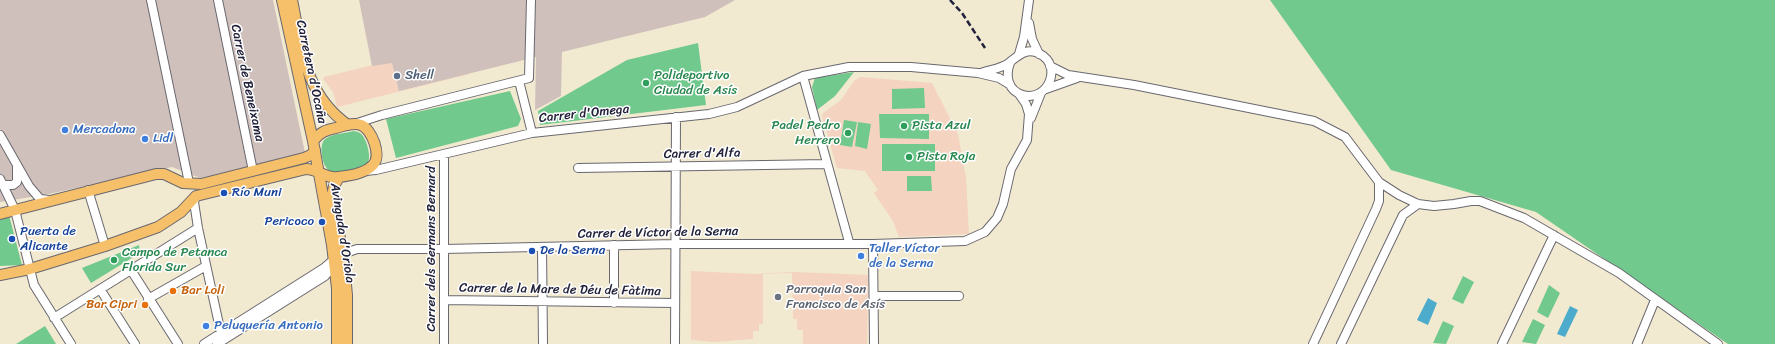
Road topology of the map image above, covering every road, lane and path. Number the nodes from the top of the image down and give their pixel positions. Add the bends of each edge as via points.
1 (151, 0) edge
2 (218, 0) edge
3 (282, 0) edge
4 (292, 0) edge
5 (531, 0) edge
6 (1029, 0) edge
7 (1027, 12) junction
8 (1019, 54) junction
9 (1039, 54) junction
10 (1010, 63) junction
11 (1050, 66) junction
12 (978, 74) junction
13 (803, 76) junction
14 (1083, 77) junction
15 (519, 81) junction
16 (1009, 84) junction
17 (1044, 91) junction
18 (1019, 94) junction
19 (676, 117) junction
20 (1030, 123) junction
21 (351, 124) junction
22 (532, 133) junction
23 (0, 135) edge
24 (314, 146) junction
25 (444, 154) junction
26 (182, 158) junction
27 (827, 164) junction
28 (17, 165) junction
29 (675, 167) junction
30 (578, 168) dead end
31 (253, 171) junction
32 (364, 171) junction
33 (319, 172) junction
34 (164, 174) junction
35 (339, 177) junction
36 (2, 182) edge
37 (1378, 182) junction
38 (189, 183) junction
39 (88, 190) junction
40 (193, 198) junction
41 (50, 200) junction
42 (1418, 204) junction
43 (15, 210) junction
44 (0, 214) edge
45 (198, 228) junction
46 (1554, 235) junction
47 (849, 242) junction
48 (675, 244) junction
49 (873, 244) junction
50 (614, 245) junction
51 (105, 246) junction
52 (542, 247) junction
53 (444, 249) junction
54 (343, 254) junction
55 (334, 261) junction
56 (206, 266) junction
57 (30, 269) junction
58 (131, 270) junction
59 (0, 275) edge
60 (325, 276) junction
61 (336, 278) junction
62 (100, 289) junction
63 (874, 296) junction
64 (958, 296) dead end
65 (148, 300) junction
66 (444, 300) junction
67 (1655, 300) junction
68 (543, 302) junction
69 (614, 303) junction
70 (675, 303) junction
71 (54, 318) junction
72 (220, 339) edge
73 (71, 344) edge
74 (135, 344) edge
75 (178, 344) edge
76 (204, 344) edge
77 (337, 344) edge
78 (347, 344) edge
79 (444, 344) edge
80 (543, 344) edge
81 (675, 344) edge
82 (874, 344) edge
83 (1313, 344) edge
84 (1340, 344) edge
85 (1502, 344) edge
86 (1637, 344) edge
87 (1718, 344) edge

1 - 26 street
2 - 31 street, Carrer de Beneixama
3 - 24 main road, Carretera d'Ocaña
4 - 21 main road, Carretera d'Ocaña via 310,79 328,108
5 - 15 street via 529,78
6 - 7 street
7 - 8 street
7 - 9 street via 1032,39
8 - 9 street
8 - 10 street
9 - 11 street
10 - 12 street
10 - 16 street via 1007,70
11 - 14 street via 1068,75
11 - 17 street via 1051,78
12 - 13 street, Carrer d'Omega via 880,66 850,67
12 - 16 street, Carrer d'Omega via 999,78
13 - 19 street, Carrer d'Omega via 737,107 709,114
13 - 27 street
14 - 17 street via 1074,78
14 - 37 street via 1314,121 1345,137
15 - 21 street
15 - 22 street
16 - 18 street
17 - 18 street via 1030,96
17 - 20 street
18 - 20 street via 1028,109
19 - 22 street, Carrer d'Omega
19 - 29 street
20 - 49 street, Carrer de Víctor de la Serna via 1024,147 1011,169 1003,204 985,232 958,242
21 - 24 main road via 324,131
21 - 32 main road via 365,127 374,145 375,162
22 - 25 street, Carrer d'Omega
23 - 28 street
24 - 31 main road via 311,155 304,158
24 - 33 main road, Avinguda d'Oriola
25 - 32 street, Carrer d'Omega
25 - 53 street, Carrer dels Germans Bernard
26 - 34 street via 180,174
26 - 38 street
27 - 29 street, Carrer d'Alfa
27 - 47 street
28 - 36 street via 17,182 13,185
28 - 41 street via 29,186 40,198
29 - 30 street, Carrer d'Alfa
29 - 48 street
31 - 38 main road via 201,184
32 - 35 main road, Carrer d'Omega
33 - 35 main road, Carrer d'Omega via 326,177
33 - 40 main road, Carrer d'Omega via 306,169
33 - 55 main road, Avinguda d'Oriola
34 - 38 main road via 176,181
34 - 39 main road
35 - 54 main road, Avinguda d'Oriola via 332,196
36 - 43 street
37 - 42 street
37 - 83 street via 1379,201 1376,209
38 - 40 main road
39 - 41 main road
39 - 51 street
40 - 45 street
40 - 51 main road via 181,212 158,227
41 - 43 main road
42 - 46 street via 1441,205 1480,201 1524,218
42 - 84 street via 1403,215
43 - 44 main road
43 - 57 street
45 - 56 street
45 - 58 street
46 - 67 street via 1619,273
46 - 85 street
47 - 48 street, Carrer de Víctor de la Serna
47 - 49 street, Carrer de Víctor de la Serna
48 - 50 street, Carrer de Víctor de la Serna
48 - 70 street
49 - 63 street
50 - 52 street, Carrer de Víctor de la Serna
50 - 69 street
51 - 57 main road
52 - 53 street, Carrer de Víctor de la Serna
52 - 68 street
53 - 54 street, Carrer de Víctor de la Serna via 357,249
53 - 66 street, Carrer dels Germans Bernard
54 - 55 street
54 - 78 main road, Avinguda d'Oriola
55 - 60 street
55 - 61 main road, Avinguda d'Oriola
55 - 72 street
56 - 65 street
56 - 72 street
57 - 59 main road
57 - 71 street via 34,285
58 - 62 street
58 - 65 street
60 - 61 street
60 - 72 street
61 - 77 main road, Avinguda d'Oriola
62 - 71 street
62 - 74 street
63 - 64 street
63 - 82 street
65 - 75 street
66 - 68 street, Carrer de la Mare de Déu de Fàtima
66 - 79 street, Carrer dels Germans Bernard
67 - 86 street
67 - 87 street
68 - 69 street, Carrer de la Mare de Déu de Fàtima
68 - 80 street
69 - 70 street, Carrer de la Mare de Déu de Fàtima
70 - 81 street
71 - 73 street
72 - 76 street

